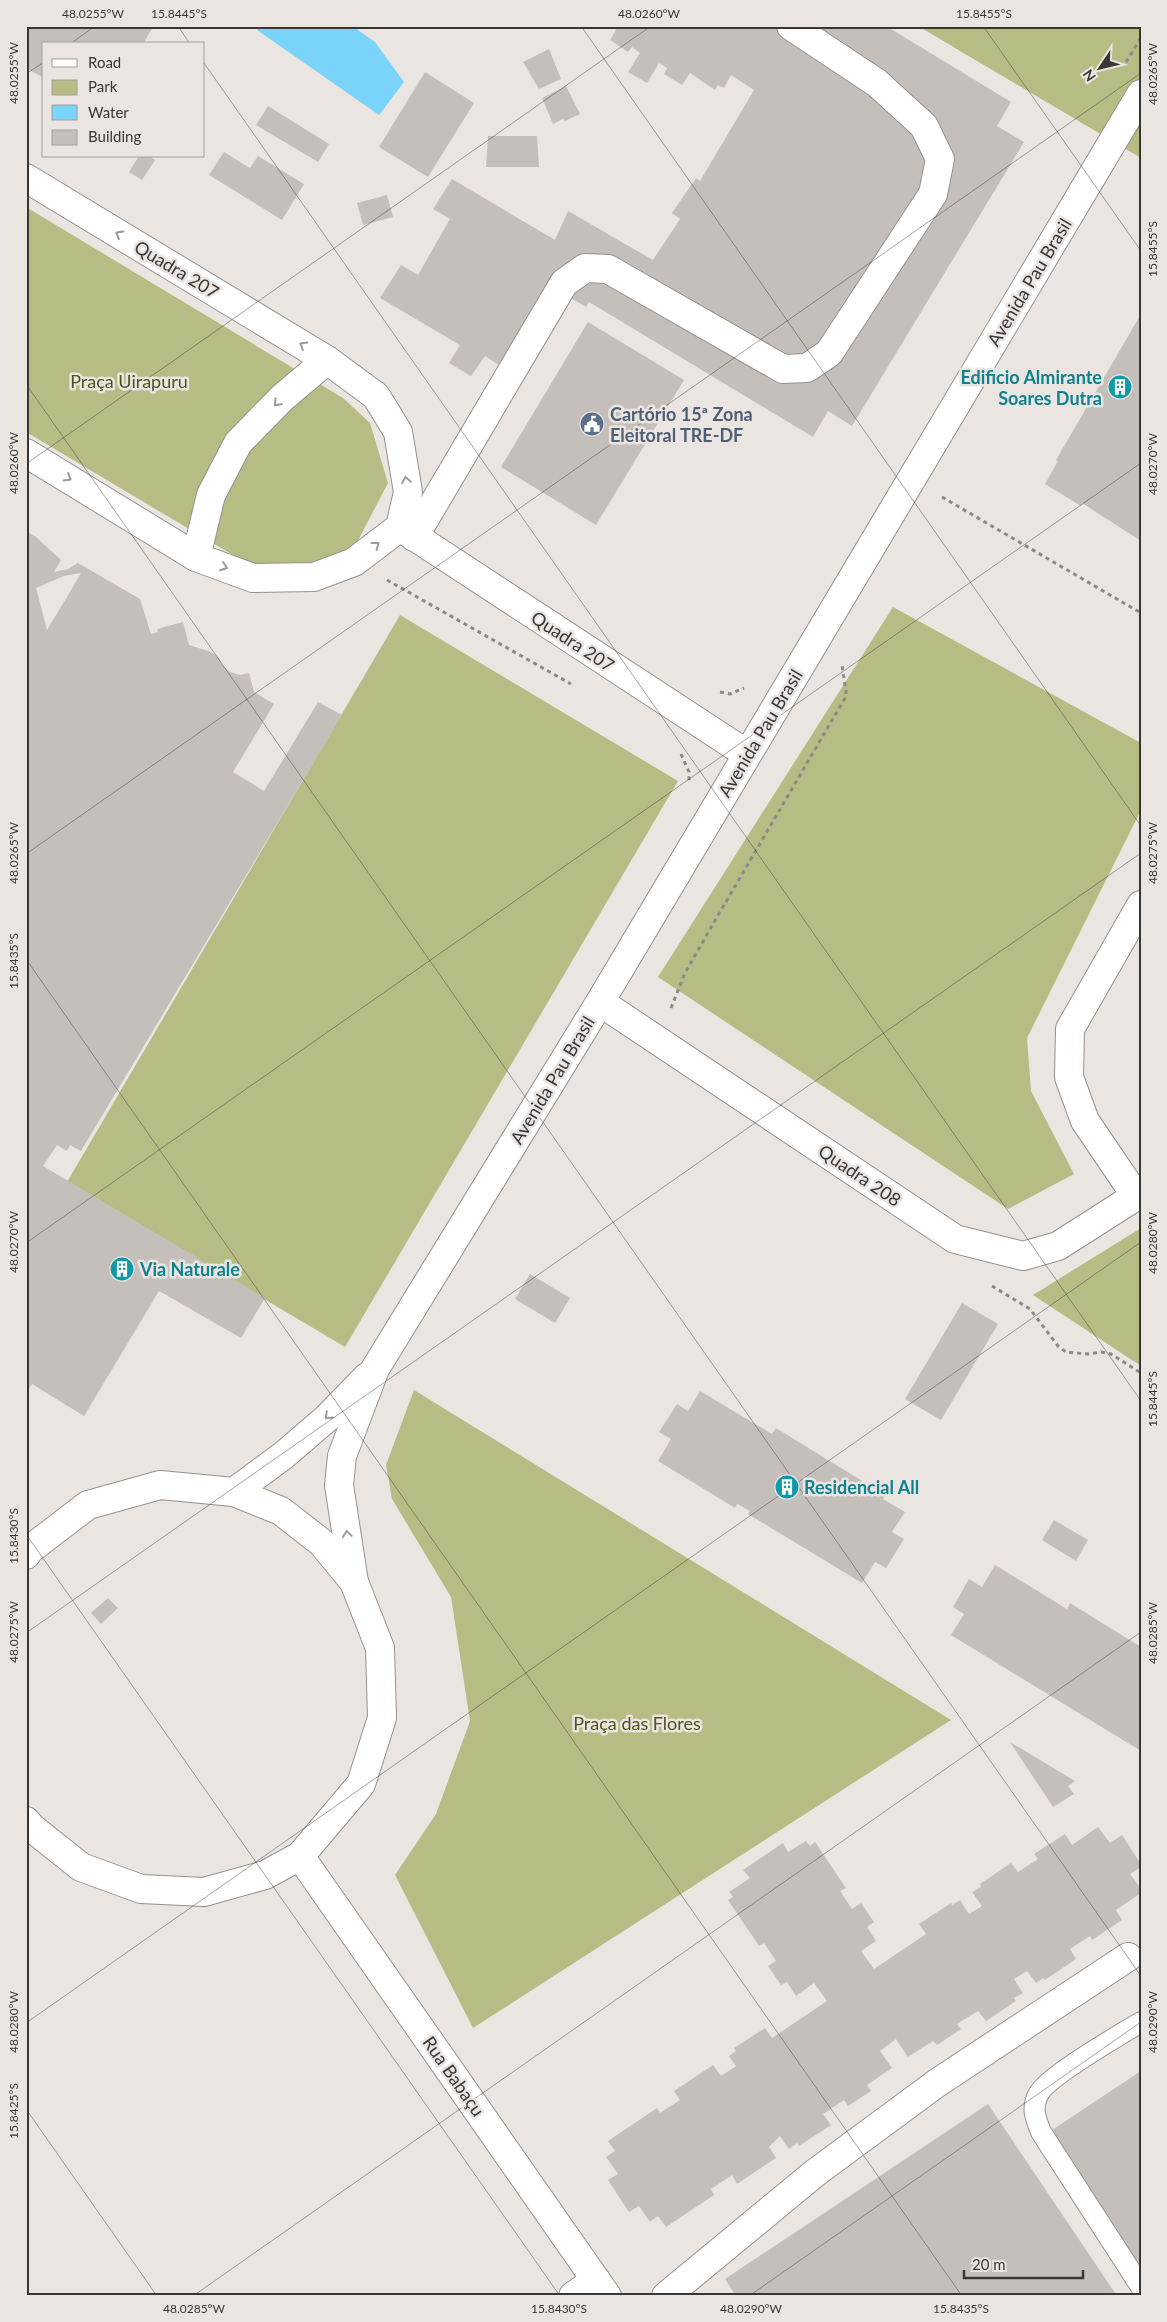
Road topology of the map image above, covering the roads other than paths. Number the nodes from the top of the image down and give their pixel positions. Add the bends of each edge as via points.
1 (790, 26) edge
2 (1141, 94) edge
3 (26, 178) edge
4 (327, 360) junction
5 (26, 453) edge
6 (407, 532) junction
7 (196, 557) junction
8 (747, 754) junction
9 (1141, 905) edge
10 (600, 1002) junction
11 (1138, 1194) edge
12 (375, 1369) junction
13 (234, 1492) junction
14 (26, 1555) edge
15 (354, 1582) junction
16 (28, 1827) edge
17 (300, 1856) junction
18 (1128, 1957) dead end
19 (1141, 2022) edge
20 (1141, 2287) edge
21 (602, 2288) edge
22 (573, 2296) edge
23 (666, 2296) edge

1 - 6 street via 877,83 924,126 940,159 934,194 830,353 807,368 783,370 608,270 585,268 564,283
2 - 8 street, Avenida Pau Brasil
4 -> 3 street, Quadra 207
6 -> 4 street, Quadra 207 via 408,492 398,432 376,396
4 -> 7 street via 282,398 238,443 211,495
5 -> 7 street
7 -> 6 street via 253,578 314,577 354,562
6 - 8 street, Quadra 207
8 - 10 street, Avenida Pau Brasil
9 - 11 street, Quadra 208 via 1070,1029 1069,1077 1085,1121
10 - 11 street, Quadra 208 via 956,1239 1023,1256 1058,1246
10 - 12 street, Avenida Pau Brasil
12 -> 13 street, Avenida Pau Brasil via 297,1445
15 -> 12 street, Avenida Pau Brasil via 340,1484 342,1456
13 - 14 street via 160,1485 88,1505
13 - 15 street via 288,1517 322,1543
15 - 17 street via 380,1648 382,1718 361,1784
16 - 17 street via 82,1867 141,1889 204,1892 265,1875
17 - 21 street, Rua Babaçu
18 - 23 street via 937,2082 815,2173
19 - 20 lane via 1050,2080 1038,2094 1034,2111 1041,2132
21 - 22 street

